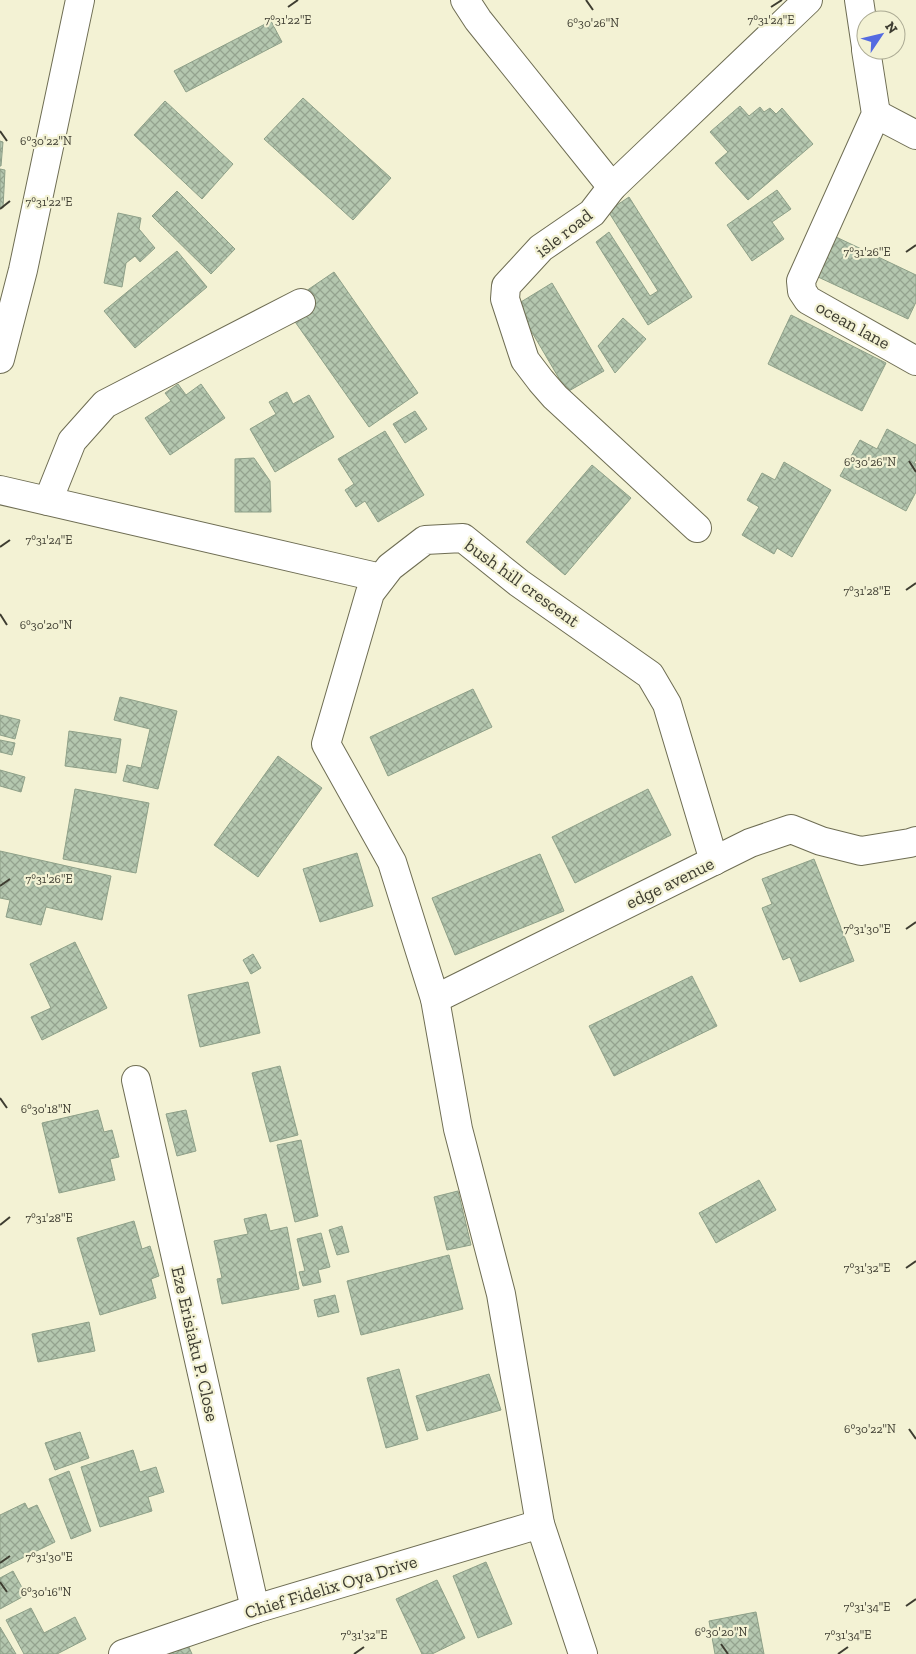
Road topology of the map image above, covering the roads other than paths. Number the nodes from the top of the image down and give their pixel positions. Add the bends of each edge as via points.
1 (80, 0) edge
2 (466, 0) edge
3 (808, 0) edge
4 (868, 60) edge
5 (876, 114) junction
6 (916, 135) edge
7 (612, 187) junction
8 (301, 302) dead end
9 (6, 314) edge
10 (0, 359) edge
11 (916, 361) edge
12 (0, 490) edge
13 (48, 501) junction
14 (697, 528) dead end
15 (381, 578) junction
16 (916, 841) edge
17 (714, 861) junction
18 (435, 999) junction
19 (136, 1080) dead end
20 (540, 1524) junction
21 (255, 1609) junction
22 (124, 1654) edge
23 (583, 1654) edge

1 - 9 street via 23,270
2 - 7 street via 478,20
3 - 7 street, isle road
4 - 5 street
5 - 6 street
5 - 11 street, ocean lane via 801,281 802,291 808,300
7 - 14 street, isle road via 592,213 541,248 506,286 504,299 525,360 540,381
8 - 13 street via 105,404 72,441
9 - 10 street
12 - 13 street
13 - 15 street
15 - 17 street, bush hill crescent via 425,540 463,538 519,583 650,675 667,704
15 - 18 street, bush hill crescent via 370,593 326,744 392,862
16 - 17 street, edge avenue via 861,851 791,829 750,843
17 - 18 street, edge avenue
18 - 20 street, bush hill crescent via 458,1129 501,1294
19 - 21 street, Eze Erisiaku P. Close
20 - 21 street, Chief Fidelix Oya Drive
20 - 23 street, bush hill crescent
21 - 22 street, Chief Fidelix Oya Drive

